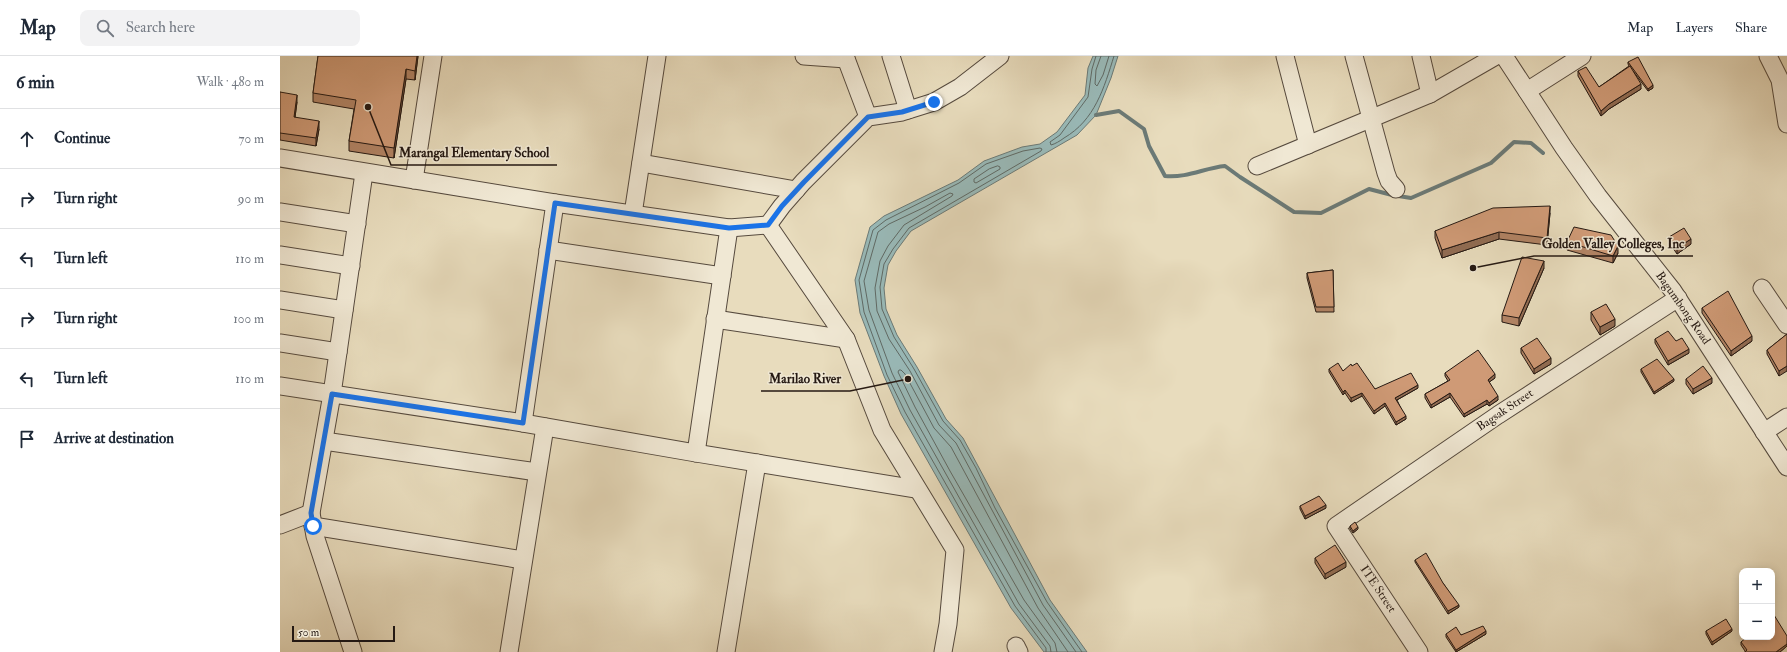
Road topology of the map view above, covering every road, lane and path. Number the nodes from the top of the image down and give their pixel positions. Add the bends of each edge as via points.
1 (432, 56) edge
2 (657, 56) edge
3 (804, 56) edge
4 (890, 56) edge
5 (1000, 56) edge
6 (1285, 56) edge
7 (1354, 56) edge
8 (1421, 56) edge
9 (1496, 56) edge
10 (1504, 56) edge
11 (1582, 56) edge
12 (1768, 56) edge
13 (846, 58) edge
14 (984, 61) edge
15 (1527, 91) junction
16 (1430, 94) junction
17 (908, 110) junction
18 (868, 117) junction
19 (1371, 119) junction
20 (1787, 124) edge
21 (1308, 145) junction
22 (280, 158) edge
23 (641, 163) junction
24 (1257, 166) dead end
25 (364, 173) junction
26 (414, 180) junction
27 (1396, 189) dead end
28 (796, 190) junction
29 (555, 203) junction
30 (280, 212) edge
31 (633, 214) junction
32 (357, 224) junction
33 (768, 225) junction
34 (729, 228) junction
35 (548, 250) junction
36 (280, 255) edge
37 (351, 266) junction
38 (722, 276) junction
39 (1762, 288) dead end
40 (1678, 298) junction
41 (280, 300) edge
42 (344, 310) junction
43 (716, 319) junction
44 (1787, 325) edge
45 (846, 339) junction
46 (280, 343) edge
47 (338, 352) junction
48 (280, 386) edge
49 (332, 394) junction
50 (1787, 417) edge
51 (523, 423) junction
52 (545, 426) junction
53 (1764, 432) junction
54 (324, 441) junction
55 (696, 453) junction
56 (757, 463) junction
57 (1787, 467) edge
58 (537, 472) junction
59 (916, 489) junction
60 (312, 520) junction
61 (280, 524) edge
62 (1336, 526) joint
63 (523, 560) junction
64 (353, 652) edge
65 (509, 652) edge
66 (726, 652) edge
67 (943, 652) edge
68 (1419, 652) edge

1 - 26 street
2 - 23 street
3 - 13 street
4 - 17 street
5 - 14 street
6 - 21 street
7 - 19 street
8 - 16 street
9 - 16 street
10 - 15 street, Bagumbong Road
11 - 15 street
12 - 20 street via 1780,80
13 - 18 street
14 - 17 street via 960,87 934,102
15 - 40 street, Bagumbong Road via 1598,196
16 - 19 street
17 - 18 street
18 - 28 street
19 - 21 street
19 - 27 street via 1386,173
21 - 24 street
22 - 25 street
23 - 28 street
23 - 31 street
25 - 26 street
25 - 32 street
26 - 29 street
28 - 33 street
29 - 31 street
29 - 35 street
30 - 32 street
31 - 34 street
32 - 37 street
33 - 34 street
33 - 45 street
34 - 38 street
35 - 38 street
35 - 51 street
36 - 37 street
37 - 42 street
38 - 43 street
39 - 44 street
40 - 53 street, Bagumbong Road
40 - 62 street, Bagsak Street via 1498,415
41 - 42 street
42 - 47 street
43 - 45 street
43 - 55 street
45 - 59 street via 882,430
46 - 47 street
47 - 49 street
48 - 49 street
49 - 51 street
49 - 54 street
50 - 53 street
51 - 52 street
52 - 55 street
52 - 58 street
53 - 57 street, Bagumbong Road
54 - 58 street
54 - 60 street
55 - 56 street
56 - 59 street
56 - 66 street
58 - 63 street
59 - 67 street via 955,550
60 - 61 street
60 - 63 street
60 - 64 street
62 - 68 street, ITE Street
63 - 65 street

